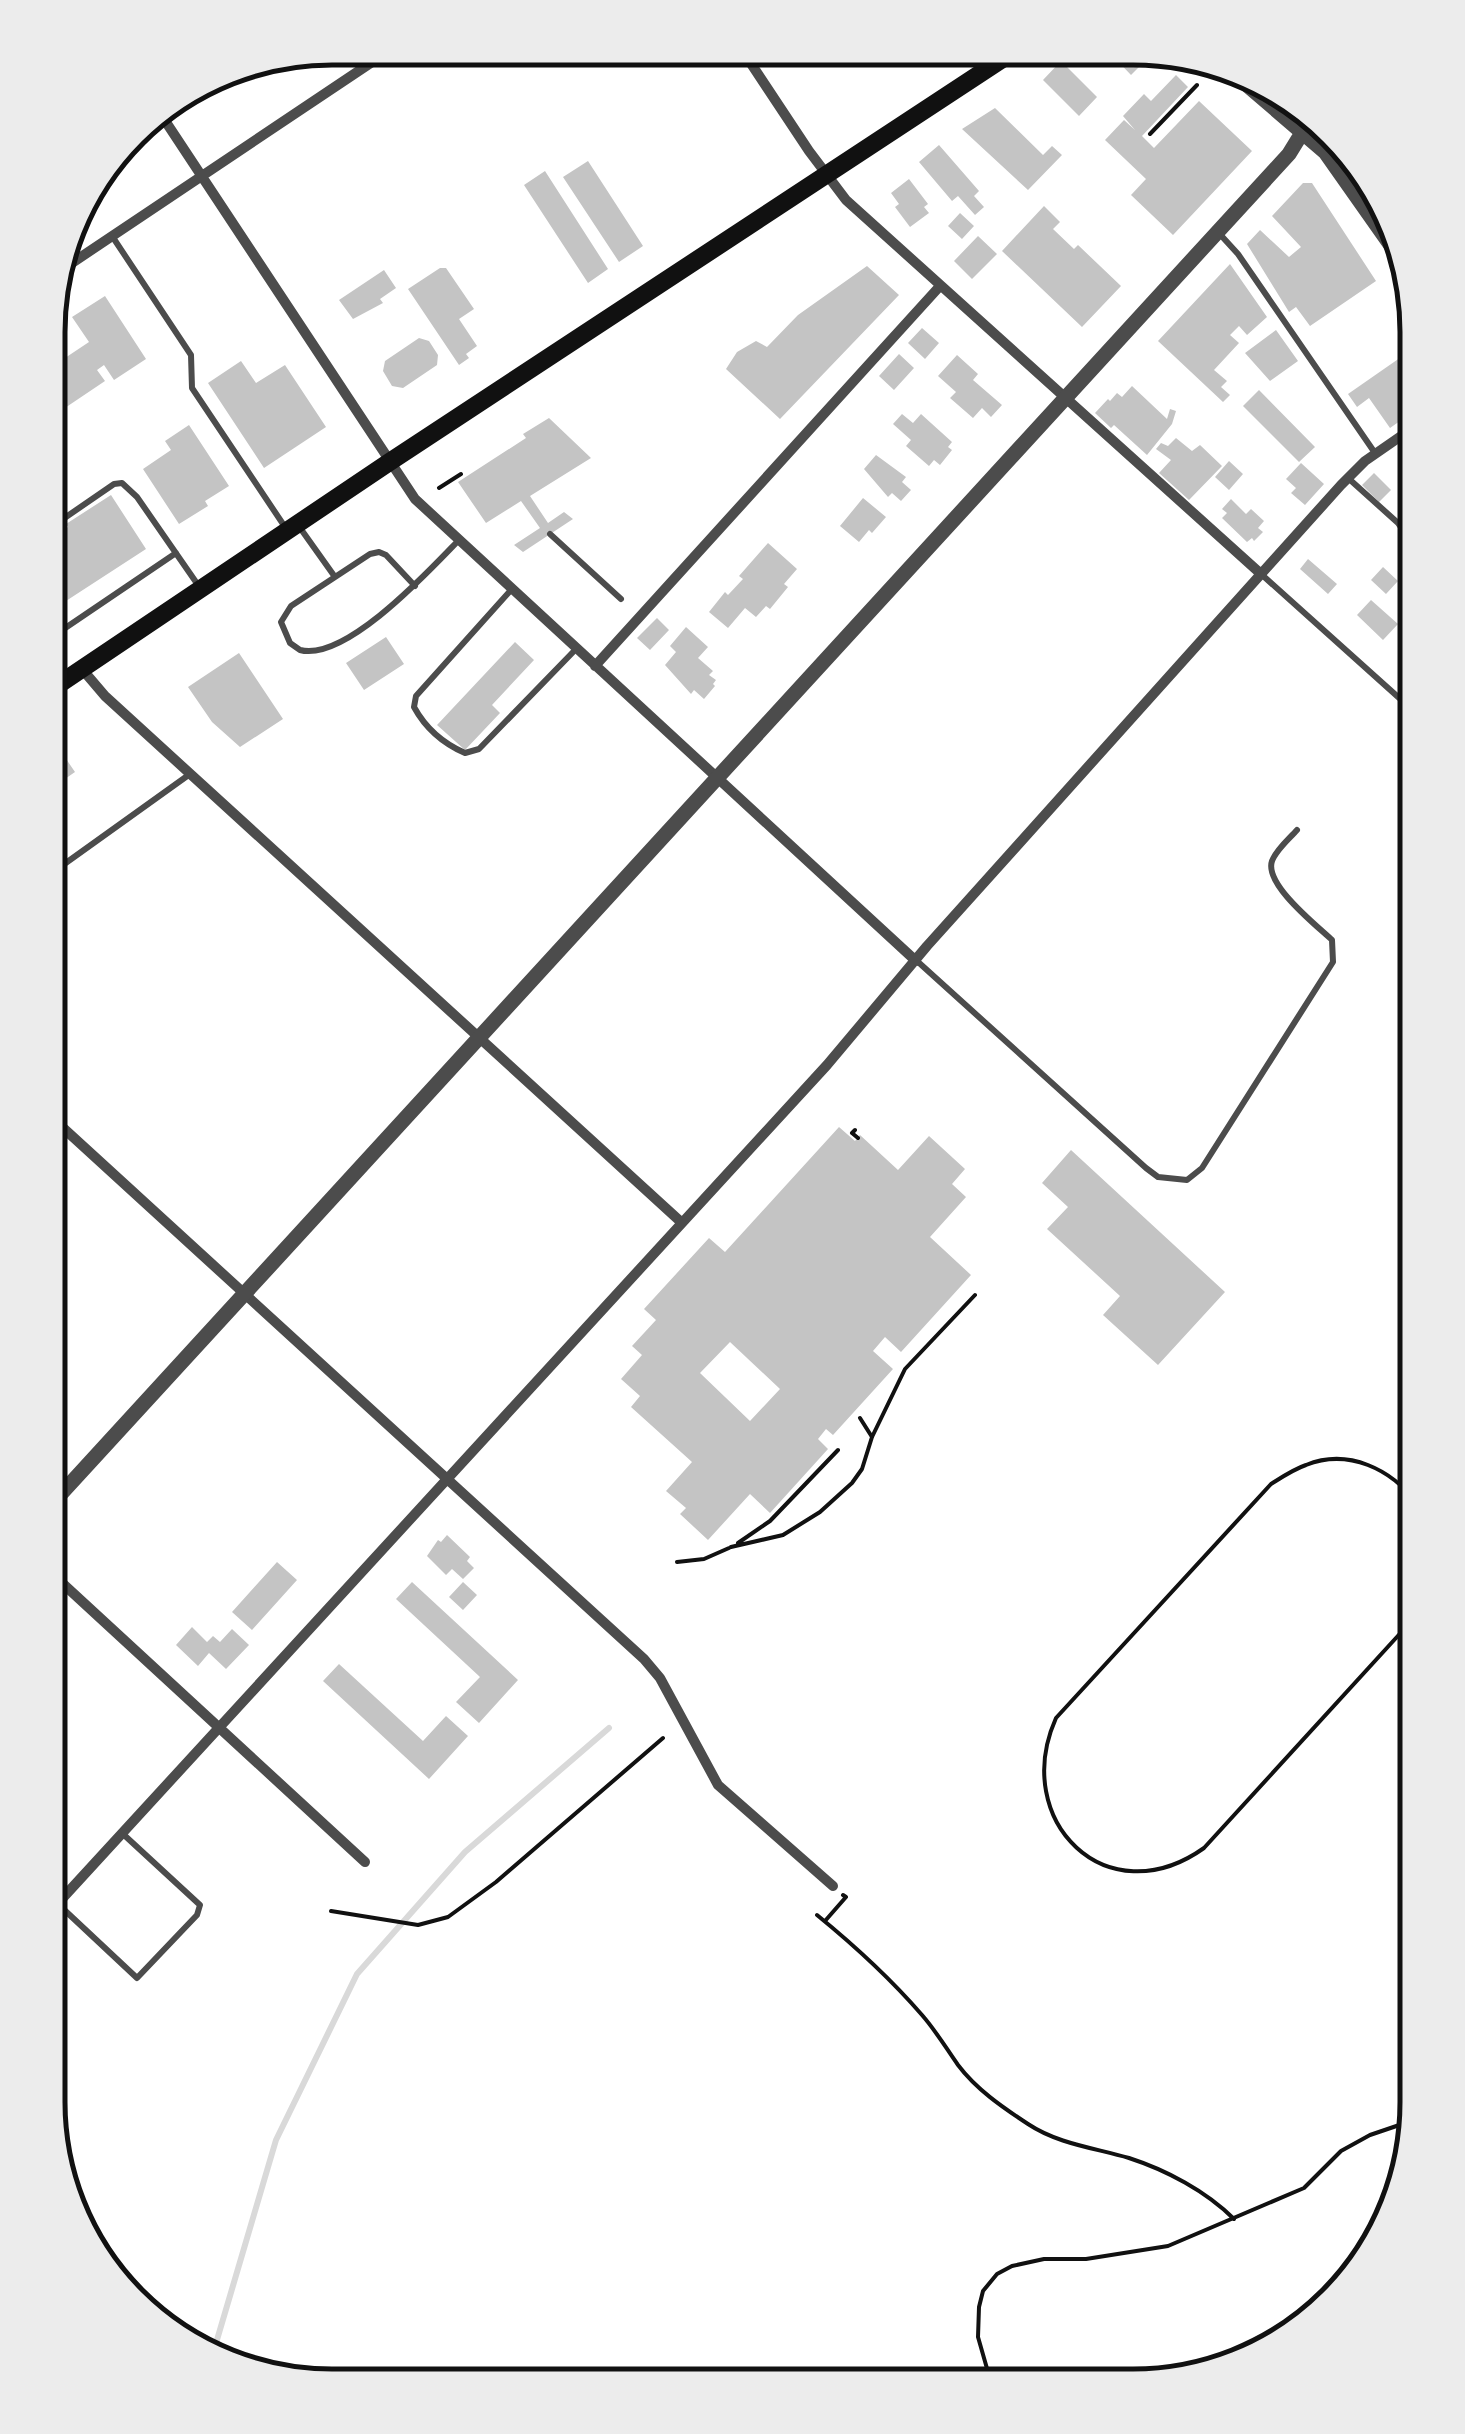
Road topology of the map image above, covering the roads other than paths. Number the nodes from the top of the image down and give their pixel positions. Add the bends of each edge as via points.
1 (368, 65) edge
2 (752, 65) edge
3 (993, 65) edge
4 (1259, 97) edge
5 (167, 123) edge
6 (1305, 128) edge
7 (1303, 132) junction
8 (826, 174) junction
9 (202, 176) junction
10 (1378, 226) edge
11 (1216, 230) junction
12 (112, 236) junction
13 (75, 261) edge
14 (940, 286) junction
15 (1066, 399) junction
16 (1400, 437) edge
17 (1375, 453) junction
18 (388, 463) junction
19 (1348, 478) junction
20 (65, 518) edge
21 (1400, 525) edge
22 (292, 527) junction
23 (550, 534) dead end
24 (458, 540) junction
25 (176, 553) junction
26 (1261, 574) junction
27 (334, 578) junction
28 (415, 586) junction
29 (201, 589) junction
30 (511, 590) junction
31 (621, 599) dead end
32 (65, 629) edge
33 (576, 648) junction
34 (595, 666) junction
35 (82, 669) junction
36 (65, 681) edge
37 (1400, 699) edge
38 (190, 774) junction
39 (716, 778) junction
40 (1297, 830) dead end
41 (65, 863) edge
42 (916, 960) junction
43 (478, 1037) junction
44 (65, 1130) edge
45 (681, 1222) junction
46 (245, 1295) junction
47 (446, 1478) junction
48 (65, 1490) edge
49 (65, 1586) edge
50 (220, 1728) junction
51 (122, 1833) junction
52 (364, 1862) dead end
53 (833, 1886) dead end
54 (65, 1896) edge
55 (65, 1911) edge

1 - 9 street
2 - 8 street
3 - 8 main road
4 - 7 street
5 - 9 street
6 - 7 street
7 - 10 street
7 - 11 street
8 - 14 street
8 - 18 main road
9 - 12 street
9 - 18 street
11 - 15 street
11 - 17 lane
12 - 13 street
12 - 22 lane via 191,355 192,388
14 - 15 street
14 - 34 street
15 - 26 street
15 - 39 street
16 - 17 street
17 - 19 street
18 - 22 main road
18 - 24 street
19 - 21 lane
19 - 26 street
20 - 25 lane via 122,483
22 - 27 lane
22 - 29 main road
23 - 31 lane
24 - 28 lane
24 - 30 street
25 - 29 lane
25 - 32 lane
26 - 37 lane
26 - 42 street
27 - 28 lane via 380,552
27 - 28 lane via 284,612 284,632 300,650 323,652
29 - 35 main road
30 - 33 street
30 - 33 lane via 416,696 414,707 430,731 465,753 479,749
33 - 34 street
34 - 39 street
35 - 36 main road
35 - 38 street
38 - 41 lane
38 - 43 street
39 - 42 street
39 - 43 street
40 - 42 lane via 1271,862 1271,872 1332,940 1333,962 1202,1168 1187,1180 1158,1177 1146,1168
42 - 45 street
43 - 45 street
43 - 46 street
44 - 46 street
45 - 47 street
46 - 47 street
46 - 48 street
47 - 50 street
47 - 53 street via 644,1658 718,1785
49 - 50 street
50 - 51 street
50 - 52 street
51 - 54 street
51 - 55 lane via 200,1905 197,1915 137,1978

